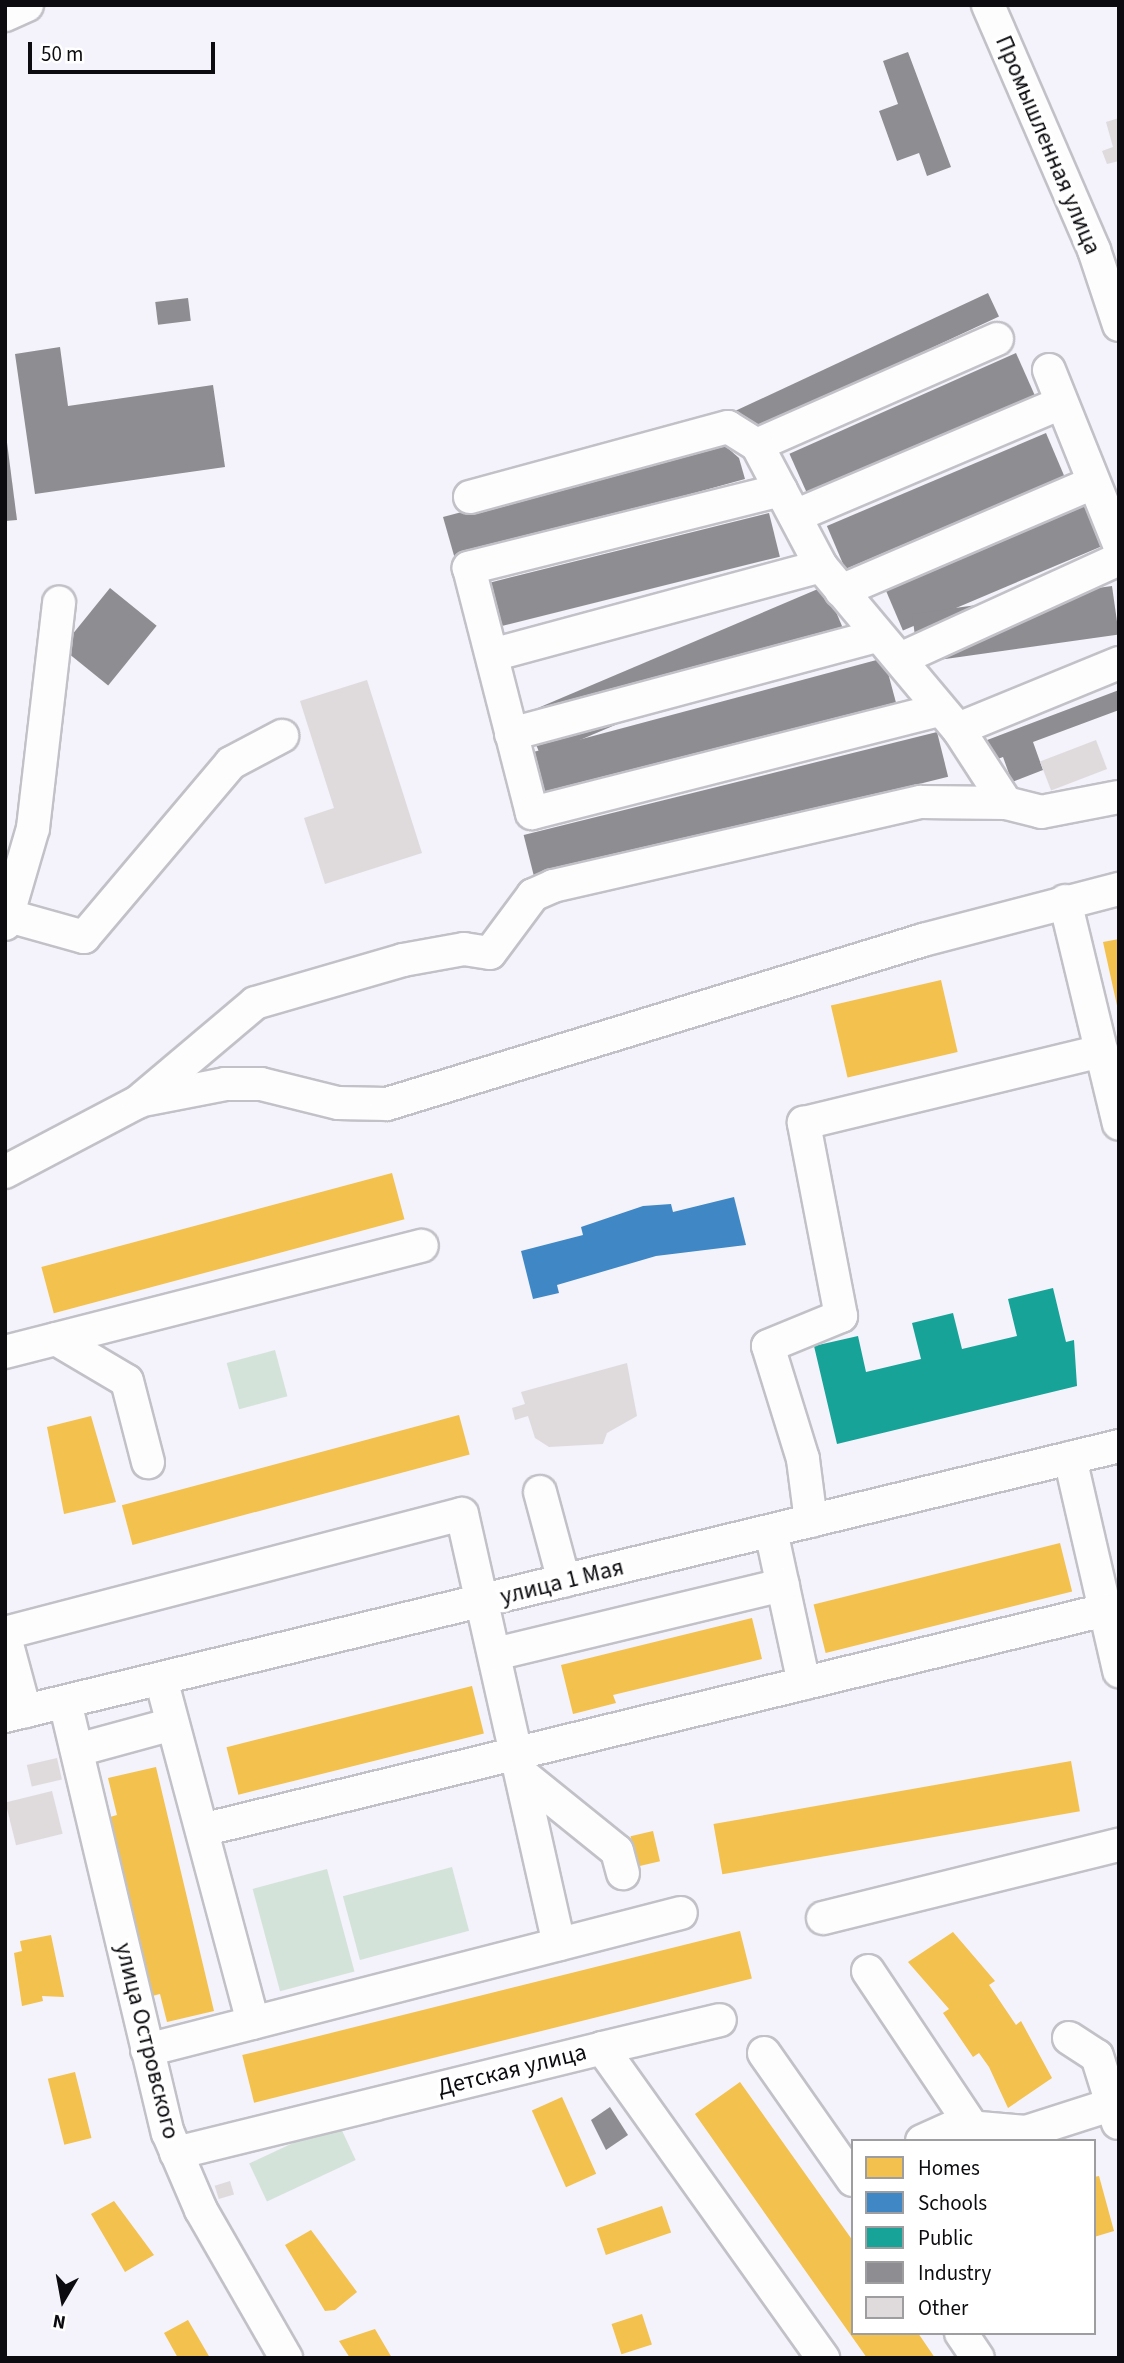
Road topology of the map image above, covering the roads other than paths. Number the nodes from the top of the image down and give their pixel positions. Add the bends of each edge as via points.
1 (27, 5) edge
2 (988, 5) edge
3 (5, 15) edge
4 (1119, 325) edge
5 (997, 339) dead end
6 (1049, 370) dead end
7 (1059, 404) junction
8 (757, 445) junction
9 (1093, 483) junction
10 (470, 497) dead end
11 (788, 503) junction
12 (1119, 544) edge
13 (1119, 559) edge
14 (821, 566) junction
15 (841, 591) junction
16 (59, 602) dead end
17 (876, 636) junction
18 (492, 655) junction
19 (900, 659) junction
20 (1119, 663) edge
21 (948, 720) junction
22 (512, 734) junction
23 (282, 736) dead end
24 (1119, 797) edge
25 (1006, 803) junction
26 (1119, 889) edge
27 (1065, 901) junction
28 (10, 902) edge
29 (1101, 1051) junction
30 (138, 1102) junction
31 (1119, 1124) edge
32 (5, 1172) edge
33 (422, 1247) dead end
34 (56, 1339) junction
35 (5, 1352) edge
36 (1119, 1447) edge
37 (1070, 1458) junction
38 (148, 1462) dead end
39 (540, 1492) dead end
40 (811, 1521) junction
41 (771, 1531) junction
42 (564, 1581) junction
43 (783, 1585) junction
44 (483, 1601) junction
45 (1105, 1610) junction
46 (5, 1635) edge
47 (495, 1654) junction
48 (1119, 1671) edge
49 (161, 1679) junction
50 (804, 1684) junction
51 (65, 1702) junction
52 (15, 1714) edge
53 (173, 1724) junction
54 (77, 1750) junction
55 (521, 1764) junction
56 (206, 1829) junction
57 (1119, 1845) edge
58 (623, 1873) dead end
59 (681, 1913) dead end
60 (823, 1918) dead end
61 (559, 1944) junction
62 (868, 1971) dead end
63 (720, 2020) dead end
64 (253, 2024) junction
65 (1069, 2038) dead end
66 (602, 2048) junction
67 (147, 2050) junction
68 (764, 2053) dead end
69 (1116, 2114) edge
70 (973, 2128) junction
71 (925, 2139) edge
72 (176, 2153) junction
73 (851, 2177) edge
74 (962, 2335) edge
75 (286, 2358) edge
76 (823, 2358) edge
77 (978, 2358) edge

1 - 3 street
2 - 4 street, Промышленная улица via 1094,250
5 - 8 street
6 - 7 street
7 - 9 street
7 - 11 street
8 - 10 street via 728,428
8 - 11 street
9 - 12 street
9 - 15 street
11 - 14 street
11 - 18 street via 470,568
13 - 19 street
14 - 15 street
14 - 18 street
15 - 17 street
16 - 28 street via 33,828
17 - 19 street
17 - 22 street
18 - 22 street
19 - 21 street
20 - 21 street
21 - 22 street via 532,813
21 - 25 street
23 - 28 street via 231,763 85,937
24 - 25 street via 1041,813
25 - 30 street via 921,802 553,886 533,895 490,953 464,949 403,960 255,1003
26 - 27 street
27 - 29 street
27 - 30 street via 387,1104 338,1103 249,1084
29 - 31 street
29 - 40 street via 804,1123 841,1316 768,1346 803,1459
30 - 32 street
33 - 34 street
34 - 35 street
34 - 38 street via 127,1381
36 - 37 street, улица 1 Мая
37 - 40 street, улица 1 Мая
37 - 45 street
39 - 42 street
40 - 41 street, улица 1 Мая
41 - 42 street, улица 1 Мая
41 - 43 street
42 - 44 street, улица 1 Мая
43 - 47 street
43 - 50 street
44 - 46 street via 462,1514
44 - 47 street
44 - 49 street, улица 1 Мая
45 - 48 street
45 - 50 street
46 - 52 street
47 - 55 street
49 - 51 street, улица 1 Мая
49 - 53 street
50 - 55 street
51 - 52 street, улица 1 Мая
51 - 54 street, улица Островского
53 - 54 street
53 - 56 street
54 - 67 street, улица Островского
55 - 56 street
55 - 58 street via 617,1851
55 - 61 street via 530,1832
56 - 64 street
57 - 60 street
59 - 61 street
61 - 64 street
62 - 70 street
63 - 66 street
64 - 67 street
65 - 69 street via 1097,2056
66 - 72 street, Детская улица
66 - 76 street, Детская улица
67 - 72 street, улица Островского
68 - 73 street
69 - 70 street via 1026,2132
70 - 71 street via 942,2129
72 - 75 street, улица Островского
74 - 77 street

